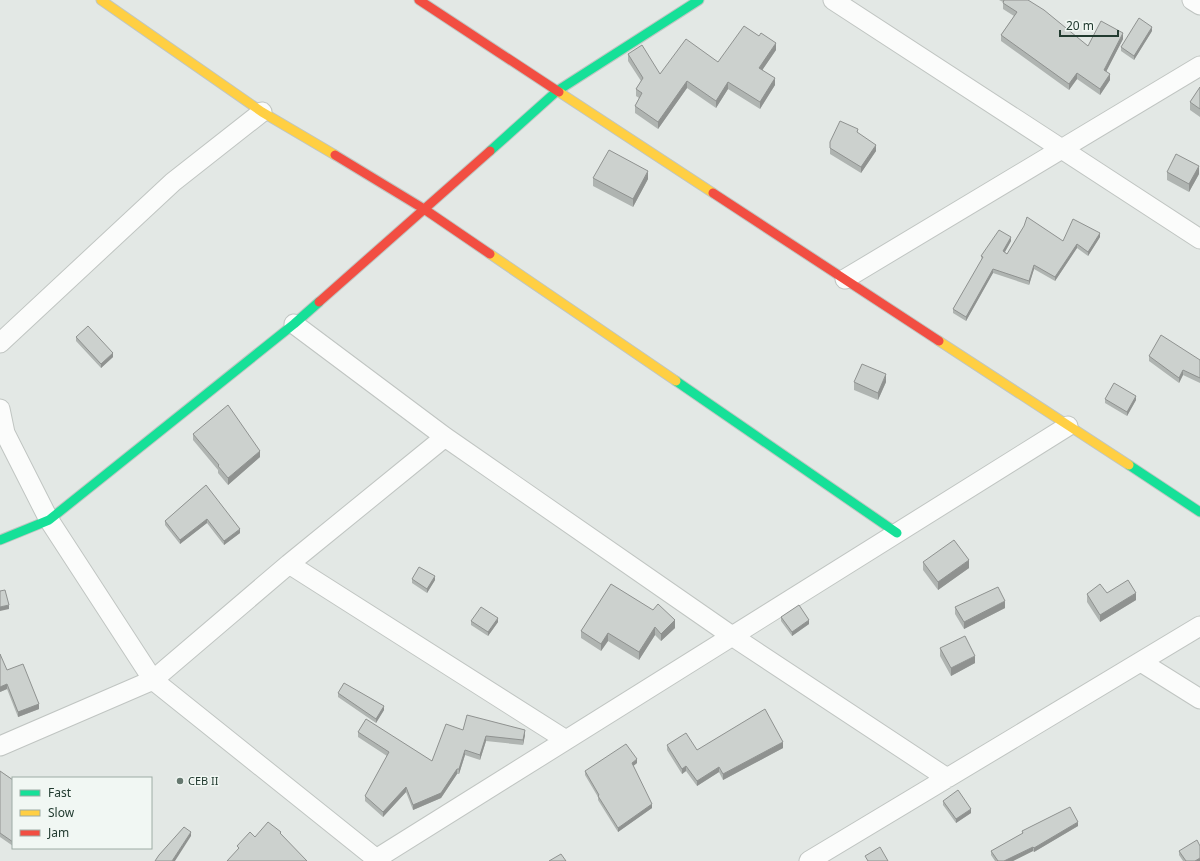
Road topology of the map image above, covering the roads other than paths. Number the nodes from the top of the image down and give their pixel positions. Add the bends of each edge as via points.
1 (100, 0) edge
2 (419, 0) edge
3 (699, 0) edge
4 (834, 0) edge
5 (1192, 0) edge
6 (1200, 5) edge
7 (1200, 66) edge
8 (557, 91) junction
9 (262, 112) junction
10 (1062, 149) junction
11 (424, 209) junction
12 (1200, 239) edge
13 (845, 279) junction
14 (294, 324) junction
15 (0, 343) edge
16 (0, 409) edge
17 (1068, 426) junction
18 (2, 430) edge
19 (445, 437) junction
20 (1200, 512) edge
21 (48, 520) junction
22 (897, 533) junction
23 (0, 540) edge
24 (289, 564) junction
25 (1200, 626) edge
26 (732, 636) junction
27 (1141, 662) junction
28 (153, 680) junction
29 (1200, 699) edge
30 (566, 740) junction
31 (0, 746) edge
32 (947, 778) junction
33 (378, 860) edge
34 (809, 861) edge

1 - 9 street
2 - 8 street
3 - 8 street
4 - 10 street
5 - 6 street
7 - 10 street
8 - 11 street
8 - 13 street
9 - 11 street
9 - 15 street via 173,182
10 - 12 street
10 - 13 street
11 - 14 street
11 - 22 street
13 - 17 street
14 - 19 street
14 - 21 street
16 - 18 street
17 - 20 street
17 - 22 street
18 - 21 street
19 - 24 street
19 - 26 street
21 - 23 street
21 - 28 street
22 - 26 street
24 - 28 street
24 - 30 street
25 - 27 street
26 - 30 street
26 - 32 street
27 - 29 street
27 - 32 street
28 - 31 street
28 - 33 street
30 - 33 street
32 - 34 street

